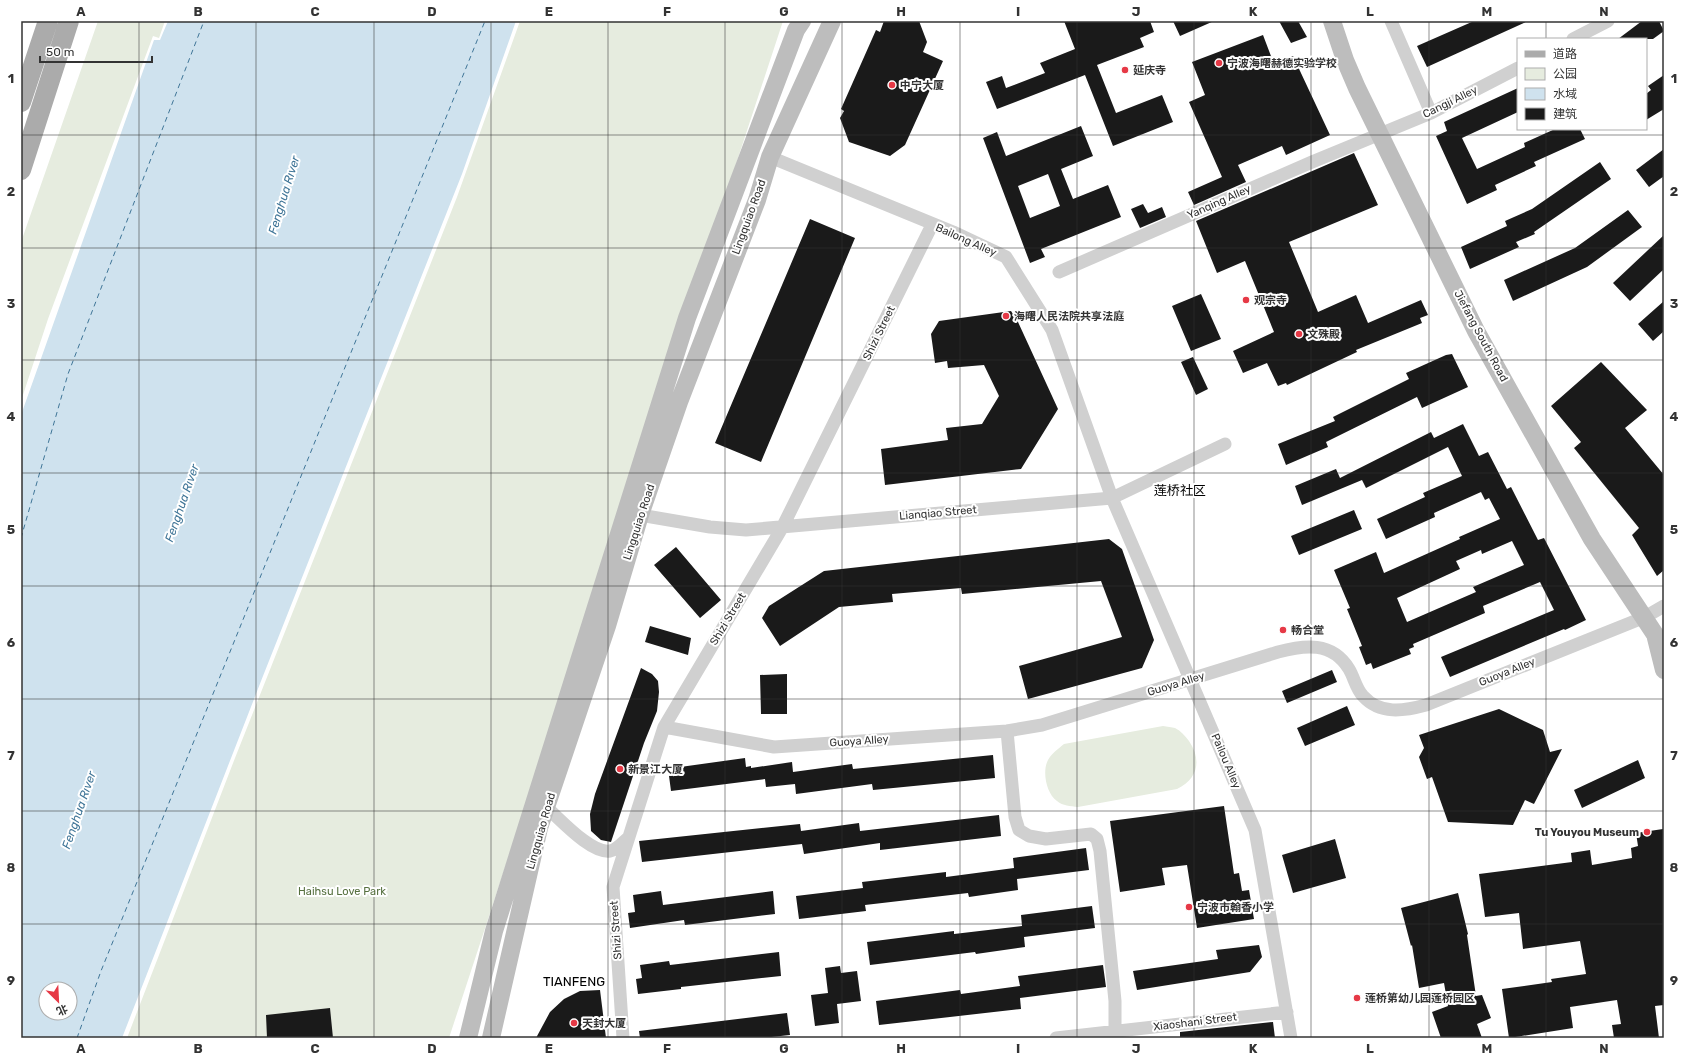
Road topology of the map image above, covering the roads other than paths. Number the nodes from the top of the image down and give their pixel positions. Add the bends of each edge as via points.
1 (48, 21) edge
2 (69, 21) edge
3 (802, 21) edge
4 (832, 21) edge
5 (1332, 21) edge
6 (1391, 21) edge
7 (1608, 21) edge
8 (1575, 38) edge
9 (1517, 69) edge
10 (21, 102) edge
11 (1431, 113) junction
12 (1380, 134) junction
13 (770, 157) junction
14 (21, 170) edge
15 (932, 225) junction
16 (1059, 272) dead end
17 (1225, 444) dead end
18 (1112, 498) junction
19 (640, 515) junction
20 (782, 528) junction
21 (1664, 606) edge
22 (1645, 617) junction
23 (1660, 643) edge
24 (1664, 670) edge
25 (1191, 680) junction
26 (664, 727) junction
27 (1007, 731) junction
28 (546, 807) junction
29 (629, 836) junction
30 (1286, 1012) junction
31 (1114, 1035) edge
32 (468, 1038) edge
33 (491, 1038) edge
34 (623, 1038) edge
35 (1056, 1038) edge
36 (1291, 1038) edge

1 - 10 main road
2 - 14 main road
3 - 32 main road, Lingquiao Road via 796,30 687,318 497,924
4 - 13 main road, Lingquiao Road
5 - 12 main road, Jiefang South Road via 1345,60
6 - 11 street
7 - 8 street
9 - 11 street, Cangji Alley
11 - 12 street, Cangji Alley
12 - 16 street, Yanqing Alley
12 - 22 main road, Jiefang South Road via 1476,331 1592,539
13 - 15 street, Bailong Alley
13 - 19 main road, Lingquiao Road via 757,200 679,402
15 - 18 street, Bailong Alley via 953,232 1006,258 1052,330
15 - 20 street, Shizi Street
17 - 18 street, Lianqiao Street
18 - 20 street, Lianqiao Street
18 - 25 street, Pailou Alley
19 - 20 street, Lianqiao Street via 710,528
19 - 28 main road, Lingquiao Road via 607,626
20 - 26 street, Shizi Street
21 - 22 street, Guoya Alley
22 - 23 main road, Jiefang South Road
22 - 25 street, Guoya Alley via 1426,705 1406,710 1384,709 1363,696 1341,659 1330,651 1318,647 1298,647
23 - 24 main road, Jiefang South Road
25 - 27 street, Guoya Alley via 1042,724
25 - 30 street, Pailou Alley via 1255,830
26 - 27 street, Guoya Alley via 774,747
26 - 29 street, Shizi Street
27 - 31 street via 1015,817 1019,830 1029,836 1046,838 1091,834 1097,839 1114,993
28 - 29 street via 589,845 600,850 610,851 619,847
28 - 33 main road, Lingquiao Road
29 - 34 street, Shizi Street via 613,887
30 - 31 street, Xiaoshani Street
30 - 36 street, Pailou Alley
31 - 35 street, Xiaoshani Street

